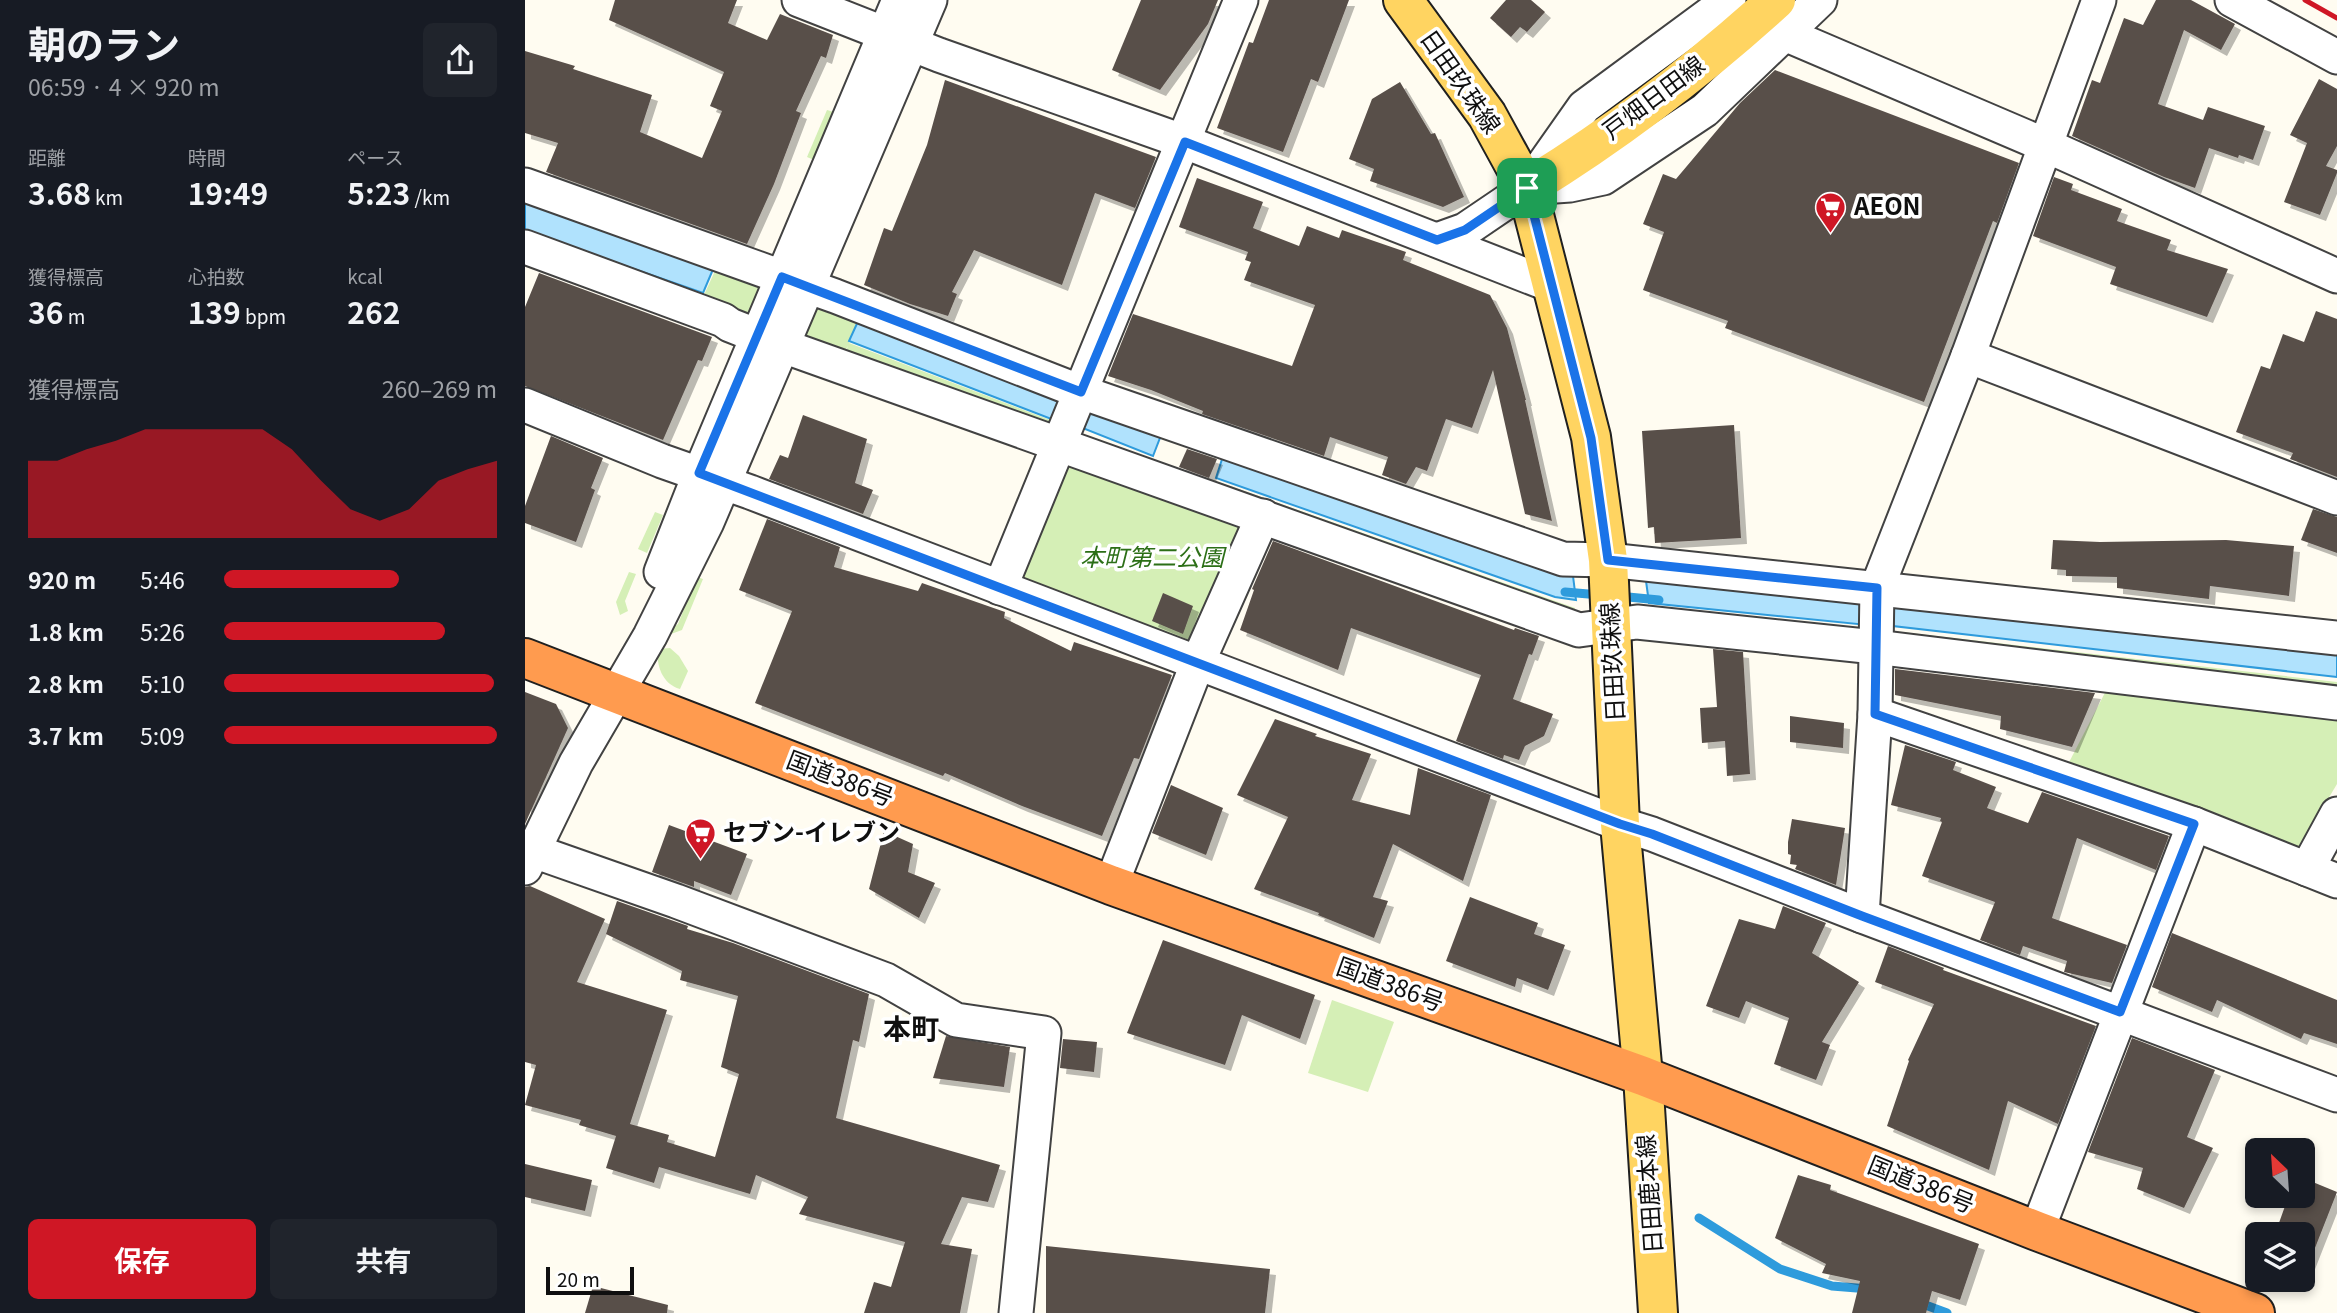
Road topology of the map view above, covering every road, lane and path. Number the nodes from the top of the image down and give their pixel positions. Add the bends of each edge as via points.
1 (799, 0) edge
2 (899, 0) edge
3 (930, 0) edge
4 (1241, 0) edge
5 (1403, 0) edge
6 (1821, 0) edge
7 (2099, 0) edge
8 (2232, 0) edge
9 (1761, 13) edge
10 (898, 38) junction
11 (2337, 57) edge
12 (1185, 142) junction
13 (2045, 145) junction
14 (525, 185) edge
15 (1527, 188) junction
16 (1437, 240) junction
17 (527, 254) edge
18 (2337, 276) edge
19 (795, 282) junction
20 (1553, 286) junction
21 (770, 341) junction
22 (1968, 356) junction
23 (1081, 392) junction
24 (525, 405) edge
25 (1059, 445) junction
26 (712, 478) junction
27 (2337, 498) edge
28 (1263, 516) junction
29 (1608, 560) junction
30 (1000, 588) junction
31 (1877, 588) junction
32 (1611, 626) junction
33 (2337, 638) edge
34 (1875, 647) junction
35 (525, 658) edge
36 (1198, 662) junction
37 (616, 693) junction
38 (2337, 703) edge
39 (1875, 714) junction
40 (2337, 814) edge
41 (1620, 824) junction
42 (2194, 824) junction
43 (528, 856) edge
44 (2322, 875) edge
45 (1111, 885) junction
46 (1862, 916) junction
47 (2120, 1012) junction
48 (1643, 1076) junction
49 (2337, 1095) edge
50 (2037, 1231) junction
51 (1016, 1313) edge
52 (1658, 1313) edge
53 (2255, 1313) edge

1 - 10 street
2 - 10 street
3 - 10 street
4 - 12 street
5 - 15 main road, 日田玖珠線 via 1487,115
6 - 9 street
7 - 13 street
8 - 11 street
9 - 13 street
9 - 15 main road, 戸畑日田線 via 1662,94
10 - 12 street
10 - 19 street
12 - 16 street
12 - 23 street
13 - 18 street
13 - 22 street
14 - 19 street
15 - 16 street via 1465,230
15 - 20 main road, 日田玖珠線
16 - 20 street
17 - 21 street via 723,320
19 - 21 street
19 - 23 street
20 - 29 main road, 日田玖珠線 via 1591,438
21 - 25 street
21 - 26 street
22 - 27 street
22 - 31 street
23 - 25 street
23 - 29 street via 1563,559
24 - 26 street
25 - 28 street
25 - 30 street
26 - 30 street
26 - 37 street via 650,636
28 - 32 street via 1580,630
28 - 36 street
29 - 31 street
29 - 32 main road, 日田玖珠線
30 - 36 street
31 - 33 street
31 - 34 street
32 - 34 street via 1637,622
32 - 41 main road, 日田玖珠線
34 - 38 street
34 - 39 street
35 - 37 highway, 国道386号
36 - 41 street
36 - 45 street
37 - 43 street
37 - 45 highway, 国道386号
39 - 42 street
39 - 46 street
40 - 44 street
41 - 46 street
41 - 48 main road, 日田玖珠線
42 - 44 street
42 - 47 street
43 - 51 street via 676,901 886,980 956,1020 1044,1033
45 - 48 highway, 国道386号
46 - 47 street
47 - 49 street
47 - 50 street
48 - 50 highway, 国道386号
48 - 52 main road, 日田鹿本線
50 - 53 highway, 国道386号

